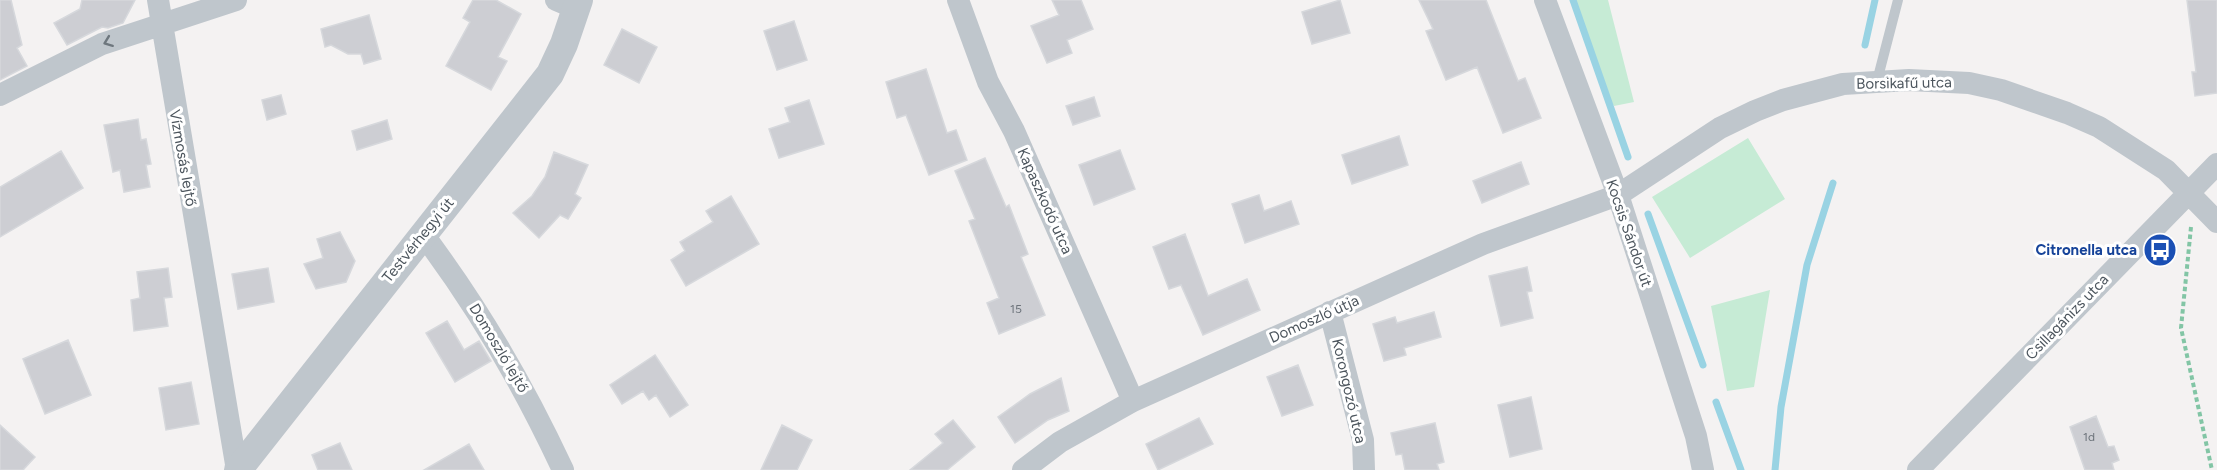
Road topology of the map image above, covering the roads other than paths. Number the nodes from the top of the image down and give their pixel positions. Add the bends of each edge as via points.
1 (158, 0) edge
2 (236, 0) edge
3 (958, 0) edge
4 (1545, 0) edge
5 (1898, 0) edge
6 (571, 3) edge
7 (163, 22) junction
8 (1877, 81) junction
9 (0, 95) edge
10 (2217, 164) edge
11 (2189, 193) junction
12 (1618, 195) junction
13 (2217, 222) edge
14 (422, 233) junction
15 (1330, 312) junction
16 (1133, 401) junction
17 (237, 470) edge
18 (563, 470) edge
19 (1023, 470) edge
20 (1364, 470) edge
21 (1703, 470) edge
22 (1918, 470) edge

1 - 7 street, Vízmosás lejtő
2 - 7 street
3 - 16 street, Kapaszkodó utca via 988,82 1014,131
4 - 12 street, Kocsis Sándor út
5 - 8 lane
6 - 14 street, Testvérhegyi út via 564,44 550,74
7 -> 9 street via 102,44
7 - 17 street, Vízmosás lejtő
8 - 11 street, Borsikafű utca via 1969,83 2067,113 2140,151
8 - 12 street, Borsikafű utca via 1823,89 1755,111 1720,128
10 - 11 street, Csillagánizs utca
11 - 13 street, Borsikafű utca
11 - 22 street, Csillagánizs utca
12 - 15 street, Domoszló útja via 1514,231
12 - 21 street, Kocsis Sándor út via 1696,436
14 - 17 street, Testvérhegyi út
14 - 18 street, Domoszló lejtő via 462,287 531,400
15 - 16 street, Domoszló útja
15 - 20 street, Korongozó utca via 1363,440
16 - 19 street, Domoszló útja via 1060,442

